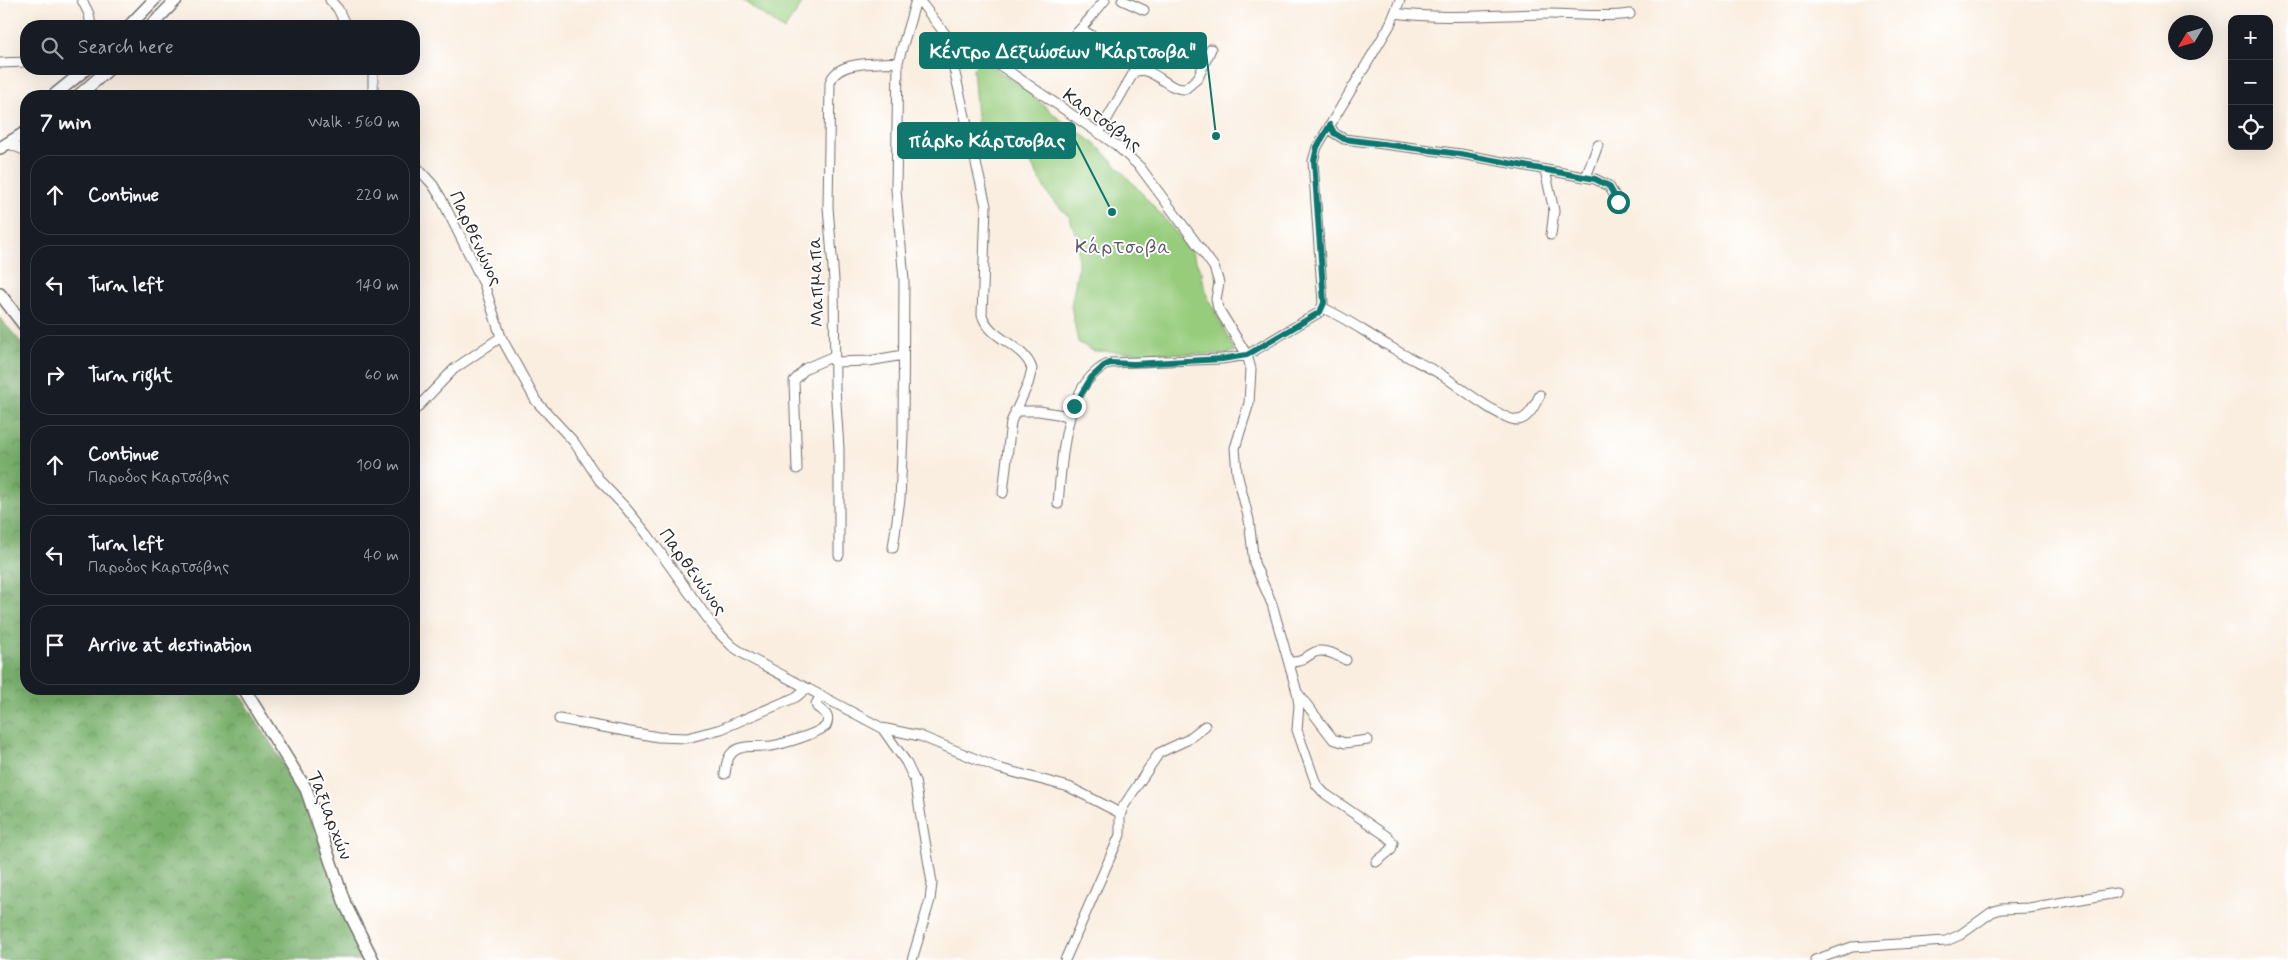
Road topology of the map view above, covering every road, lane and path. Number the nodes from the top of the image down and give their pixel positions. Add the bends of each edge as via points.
1 (82, 0) edge
2 (154, 0) edge
3 (176, 0) edge
4 (330, 0) edge
5 (918, 0) edge
6 (1105, 0) edge
7 (1400, 0) edge
8 (1127, 1) edge
9 (1144, 10) dead end
10 (1395, 13) junction
11 (1630, 14) dead end
12 (90, 20) edge
13 (135, 20) edge
14 (157, 20) edge
15 (343, 20) edge
16 (1081, 28) junction
17 (946, 35) junction
18 (1211, 49) dead end
19 (20, 62) edge
20 (898, 62) junction
21 (0, 64) edge
22 (1004, 68) junction
23 (1138, 70) junction
24 (79, 75) edge
25 (102, 75) edge
26 (373, 75) edge
27 (60, 90) edge
28 (85, 90) edge
29 (373, 90) edge
30 (1330, 125) junction
31 (20, 128) edge
32 (1099, 133) junction
33 (20, 135) edge
34 (3, 145) edge
35 (1598, 145) dead end
36 (20, 149) edge
37 (1545, 170) junction
38 (420, 171) edge
39 (1586, 177) junction
40 (1621, 206) dead end
41 (1552, 235) dead end
42 (0, 294) edge
43 (1322, 308) junction
44 (20, 320) edge
45 (501, 337) junction
46 (903, 355) junction
47 (1247, 355) junction
48 (834, 359) junction
49 (1540, 395) dead end
50 (420, 405) edge
51 (1015, 411) junction
52 (1069, 416) junction
53 (797, 469) dead end
54 (1003, 493) dead end
55 (1058, 504) dead end
56 (893, 548) dead end
57 (839, 555) dead end
58 (1346, 660) dead end
59 (1289, 662) junction
60 (807, 688) junction
61 (1297, 692) junction
62 (248, 695) edge
63 (821, 695) junction
64 (559, 719) dead end
65 (1204, 726) dead end
66 (882, 728) junction
67 (1368, 740) dead end
68 (725, 774) dead end
69 (1120, 813) junction
70 (1376, 862) dead end
71 (2116, 893) dead end
72 (373, 960) edge
73 (912, 960) edge
74 (1065, 960) edge
75 (1815, 960) edge

1 - 12 street
2 - 13 street
3 - 14 street
4 - 15 street
5 - 17 street, Καρτσόβης
5 - 20 street
6 - 16 street
7 - 10 street
8 - 9 street
10 - 11 street via 1477,18 1521,14
10 - 30 street
16 - 22 street via 1053,50 1021,57
16 - 23 street
17 - 22 street, Καρτσόβης
17 - 51 street via 986,206 982,315 990,330 1025,357 1032,368
18 - 23 street via 1190,88 1174,87 1144,70
19 - 21 street
20 - 46 street via 896,190 904,280
20 - 48 street, Μαπμαπα via 846,68 834,76 830,84 828,207 834,280
22 - 32 street, Καρτσόβης
23 - 32 street via 1128,78
24 - 27 street
25 - 28 street
26 - 29 street
30 - 37 street via 1334,133 1344,139 1460,154
30 - 43 street via 1317,147 1314,161
31 - 34 street
32 - 47 street, Καρτσόβης via 1140,167 1209,259 1219,283 1218,308
33 - 34 street
34 - 36 street
35 - 39 street
37 - 39 street
37 - 41 street via 1554,211
38 - 45 street, Παρθενώνος via 437,191 484,284
39 - 40 street via 1609,186
42 - 44 street
43 - 47 street via 1316,315
43 - 49 street via 1440,374 1510,419 1525,417
45 - 50 street via 454,369
45 - 60 street, Παρθενώνος via 536,402 574,442 600,481 647,534 716,630 743,653
46 - 48 street via 869,361
46 - 56 street via 903,442
47 - 52 street via 1222,359 1110,363 1098,370 1084,387
47 - 59 street via 1251,378 1249,402 1235,448 1236,473 1249,520 1254,563 1272,604
48 - 53 street via 806,368 794,381
48 - 57 street, Μαπμαπα via 839,450
51 - 52 street via 1039,410
51 - 54 street via 1007,444
52 - 55 street
58 - 59 street via 1322,651 1314,652 1304,661
59 - 61 street
60 - 63 street, Παρθενώνος
60 - 64 street via 796,697 721,729 687,738 650,736
61 - 67 street via 1333,739 1345,743
61 - 70 street via 1297,730 1316,784 1393,843 1391,850
62 - 72 street, Ταξιαρχών via 306,789 345,904
63 - 66 street, Παρθενώνος
63 - 68 street via 817,707 825,712 828,720 823,729 773,746 734,751 726,763
65 - 69 street via 1187,740 1159,753
66 - 69 street via 920,736 998,768 1069,787
66 - 73 street, Παρθενώνος via 915,781 932,871 930,900
69 - 74 street via 1120,835
71 - 75 street via 2029,908 2001,909 1946,941 1852,947

